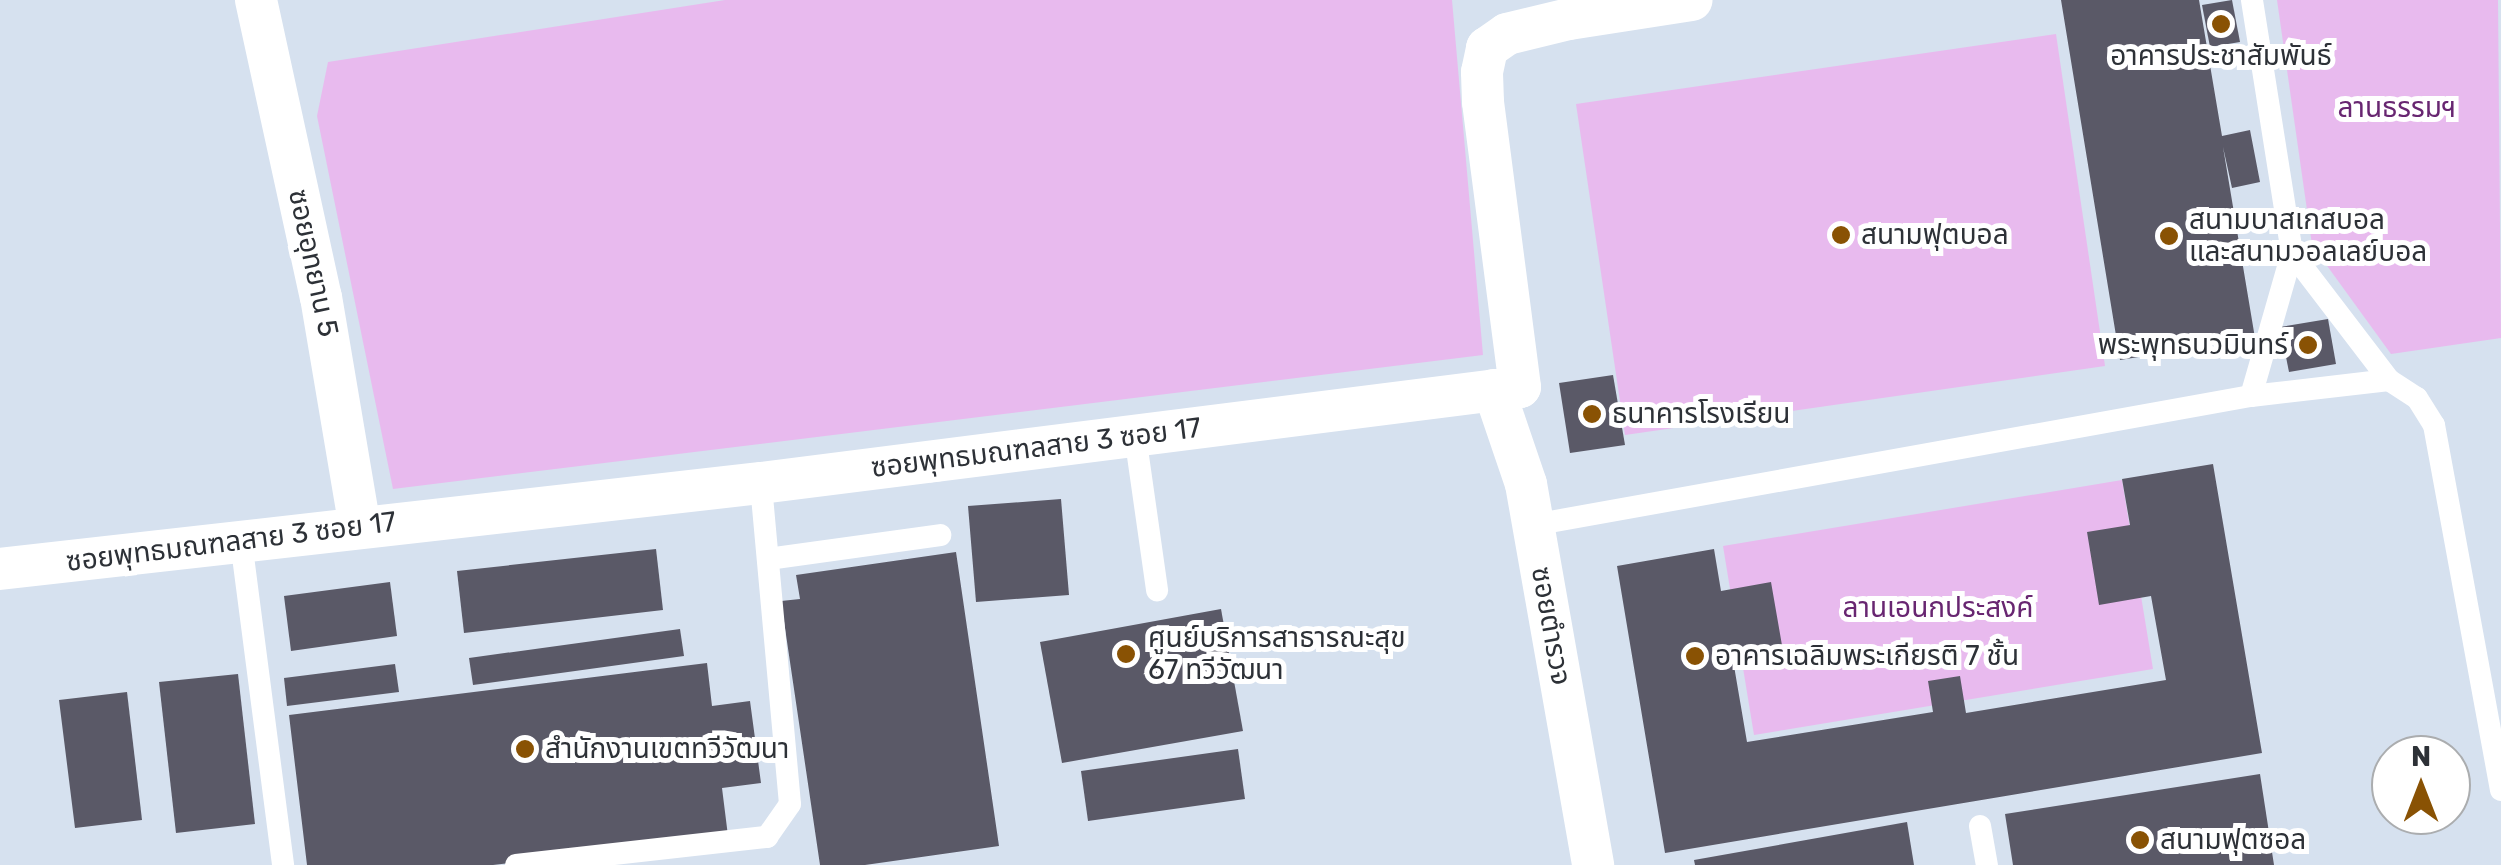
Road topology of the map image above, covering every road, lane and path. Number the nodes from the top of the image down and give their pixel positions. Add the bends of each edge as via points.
1 (256, 0) edge
2 (1692, 0) edge
3 (2252, 0) edge
4 (1572, 9) edge
5 (2292, 253) junction
6 (2389, 380) junction
7 (1494, 390) junction
8 (2251, 396) junction
9 (1134, 436) junction
10 (761, 483) junction
11 (1533, 525) junction
12 (360, 527) junction
13 (940, 535) dead end
14 (241, 541) junction
15 (768, 559) junction
16 (0, 569) edge
17 (1156, 590) dead end
18 (2501, 790) edge
19 (1980, 826) dead end
20 (282, 865) edge
21 (516, 865) edge
22 (1593, 865) edge
23 (1987, 865) edge

1 - 12 street, ซอยอุทยาน 5 via 321,297
2 - 4 street
3 - 5 lane
4 - 7 street via 1487,48 1482,72 1520,387
5 - 6 lane
5 - 8 lane
6 - 8 lane
6 - 18 lane via 2417,398 2434,424
7 - 9 street, ซอยพุทธมณฑลสาย 3 ซอย 17
7 - 11 street, ซอยตำรวจ
8 - 11 lane
9 - 10 street, ซอยพุทธมณฑลสาย 3 ซอย 17
9 - 17 lane
10 - 12 street, ซอยพุทธมณฑลสาย 3 ซอย 17
10 - 15 lane
11 - 22 street, ซอยตำรวจ
12 - 14 street, ซอยพุทธมณฑลสาย 3 ซอย 17
13 - 15 lane
14 - 16 street, ซอยพุทธมณฑลสาย 3 ซอย 17
14 - 20 lane
15 - 21 lane via 790,804 767,837
19 - 23 lane

